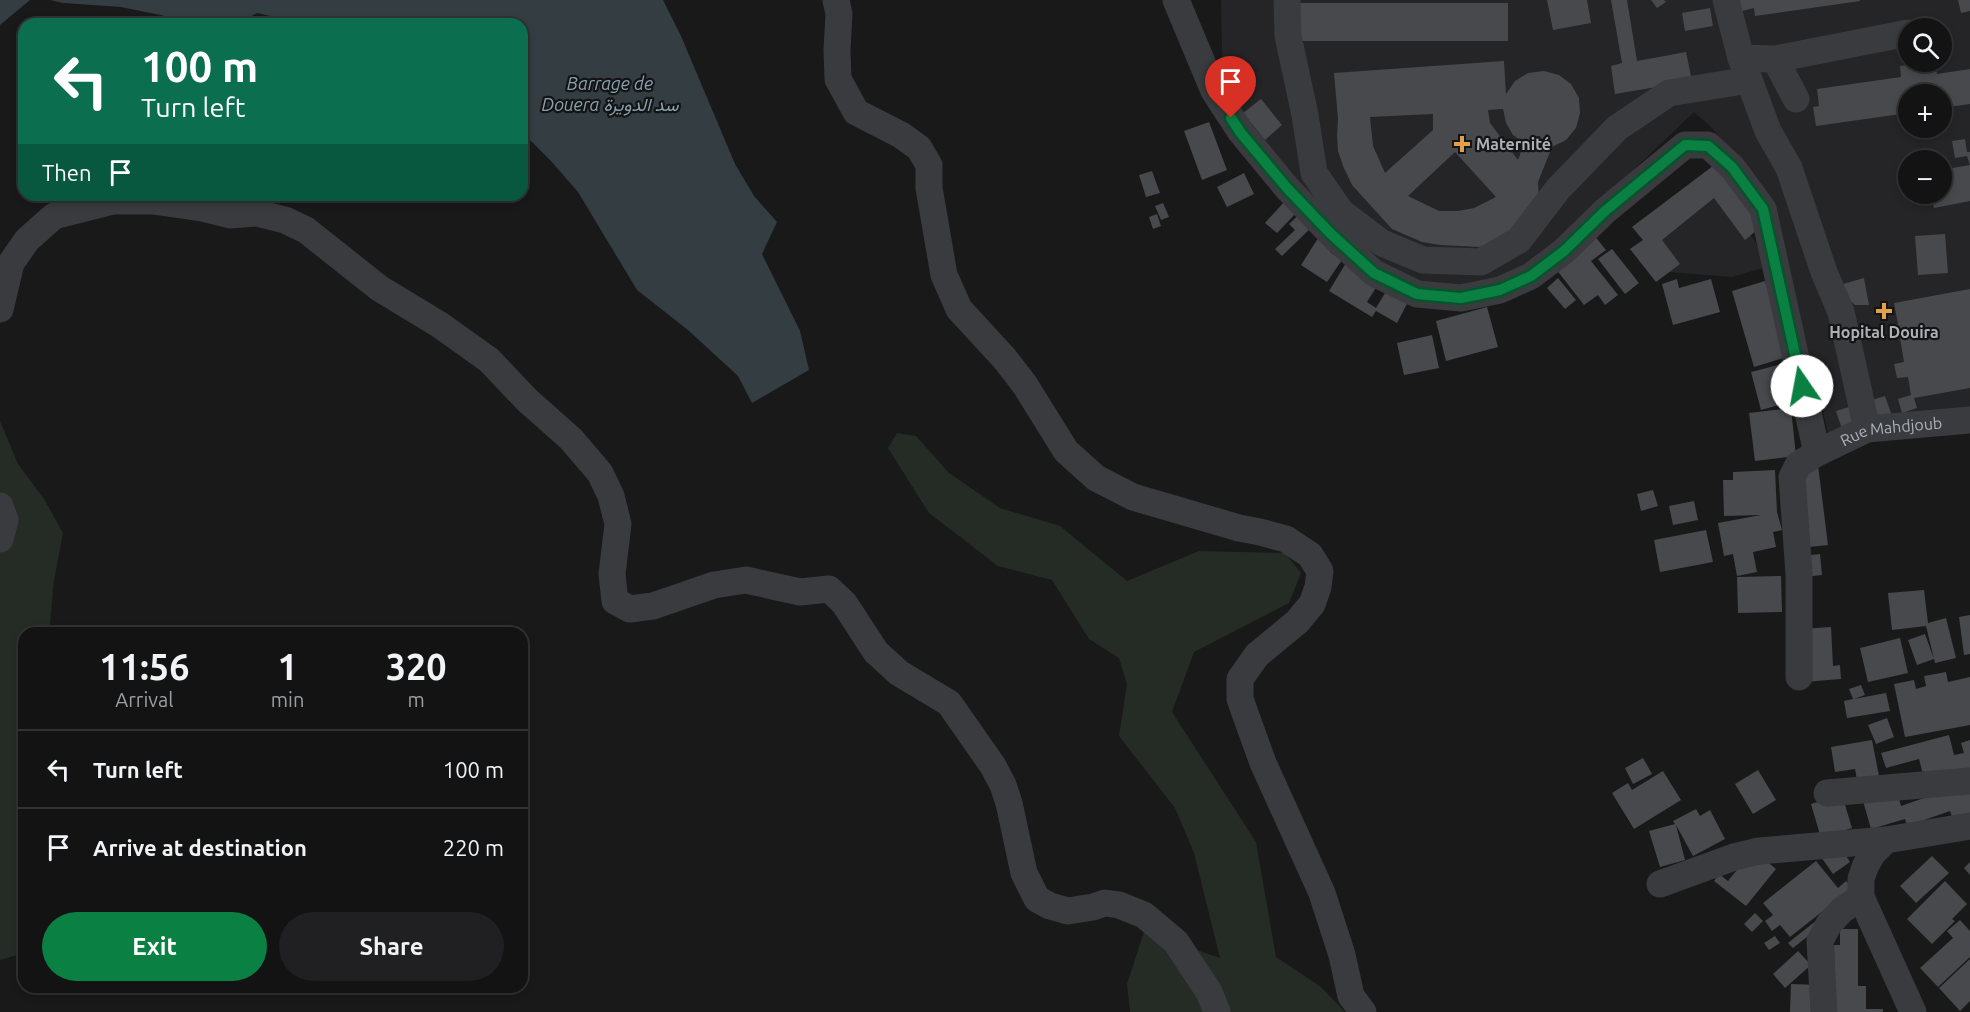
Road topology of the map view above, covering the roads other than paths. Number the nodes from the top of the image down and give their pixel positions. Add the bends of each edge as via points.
1 (836, 0) edge
2 (1176, 0) edge
3 (1287, 0) edge
4 (1726, 0) edge
5 (1898, 35) edge
6 (1774, 59) junction
7 (1745, 69) junction
8 (1796, 99) dead end
9 (0, 309) edge
10 (1970, 420) edge
11 (1867, 429) junction
12 (1817, 453) junction
13 (0, 506) edge
14 (0, 539) edge
15 (1799, 677) dead end
16 (1970, 781) edge
17 (1827, 793) dead end
18 (1970, 826) edge
19 (1887, 840) junction
20 (1660, 884) dead end
21 (1861, 897) junction
22 (1218, 1012) edge
23 (1363, 1012) edge
24 (1824, 1012) edge
25 (1912, 1012) edge

1 - 23 street via 838,79 856,112 919,147 929,165 944,275 959,309 1025,385 1066,451 1096,478 1133,497 1286,539 1310,555 1320,571 1312,604 1257,655 1240,679 1240,699 1263,763 1322,893 1351,996
2 - 12 street via 1214,91 1240,132 1340,242 1374,273 1417,294 1461,298 1500,290 1531,276 1685,145 1708,146 1732,167 1763,209
3 - 7 street via 1288,36 1314,173 1341,212 1382,243 1423,261 1481,262 1519,240 1558,189 1617,128 1669,93
4 - 7 street
5 - 6 street
6 - 7 street
6 - 8 street
7 - 11 street via 1768,131 1789,168 1841,312
9 - 22 street via 11,263 27,240 54,216 112,201 153,201 230,215 257,213 306,230 379,288 489,360 572,439 600,473 611,496 618,524 612,574 615,601 630,609 653,606 714,585 746,580 800,592 829,589 844,603 876,652 899,673 949,703 987,757 1003,785 1024,873 1037,899 1068,911 1105,903 1119,904 1144,915 1176,942
10 - 11 street, Rue Mahdjoub
11 - 12 street, Rue Mahdjoub
12 - 15 street, Rue Mahdjoub via 1798,465 1792,477 1799,574
13 - 14 street via 5,520
16 - 17 street
18 - 19 street
19 - 20 street via 1760,850
19 - 21 street via 1864,867
21 - 24 street via 1842,910 1820,941
21 - 25 street

